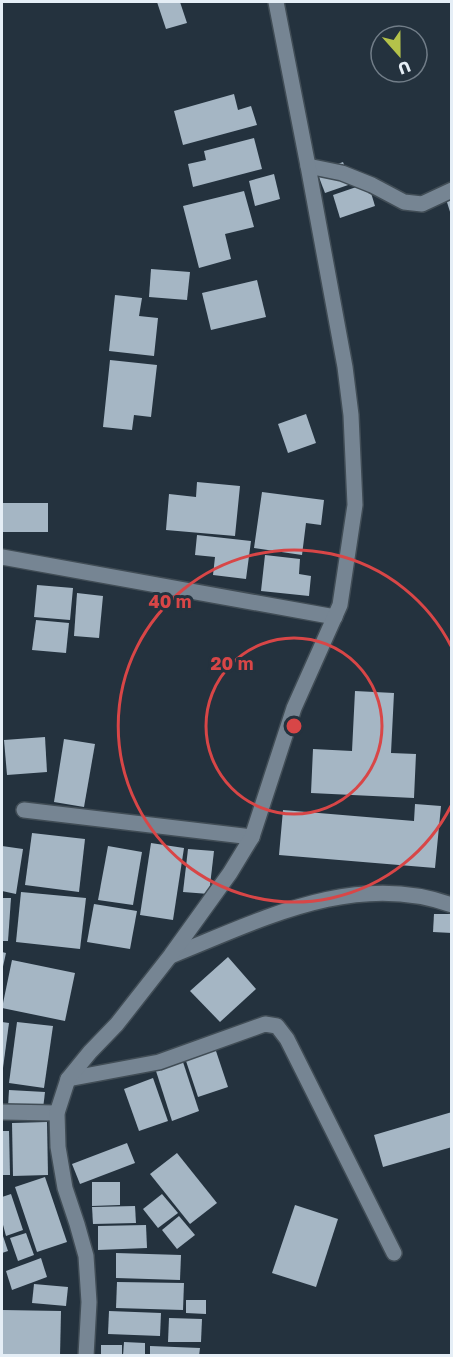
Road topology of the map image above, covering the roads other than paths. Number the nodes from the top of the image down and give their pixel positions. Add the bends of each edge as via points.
1 (276, 2) edge
2 (308, 166) junction
3 (452, 190) edge
4 (2, 557) edge
5 (335, 617) junction
6 (24, 810) dead end
7 (252, 837) junction
8 (452, 905) edge
9 (171, 956) junction
10 (69, 1080) junction
11 (2, 1112) edge
12 (57, 1113) junction
13 (394, 1253) dead end
14 (86, 1356) edge

1 - 2 street
2 - 3 street via 342,172 404,202 422,204
2 - 5 street via 345,367 354,458 356,505
4 - 5 street
5 - 7 street via 294,708
6 - 7 street
7 - 9 street
8 - 9 street via 414,895 375,892 337,896 294,907
9 - 10 street
10 - 12 street
10 - 13 street via 159,1062 265,1024 277,1026
11 - 12 street
12 - 14 street via 65,1188 86,1256

